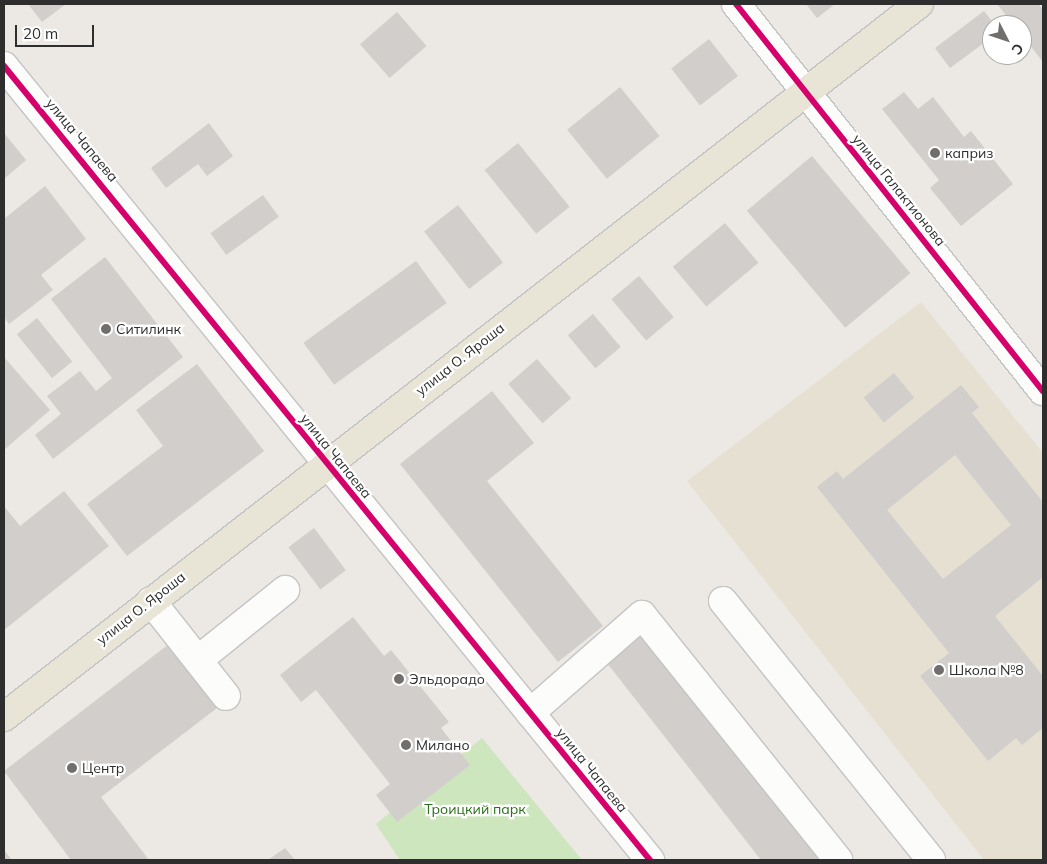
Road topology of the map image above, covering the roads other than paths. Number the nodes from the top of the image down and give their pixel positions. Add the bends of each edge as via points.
1 (736, 4) edge
2 (919, 4) edge
3 (4, 66) edge
4 (806, 93) junction
5 (1043, 391) edge
6 (325, 464) junction
7 (285, 590) dead end
8 (150, 601) junction
9 (724, 601) dead end
10 (198, 660) junction
11 (226, 696) dead end
12 (530, 713) junction
13 (4, 716) edge
14 (650, 860) edge
15 (838, 860) edge
16 (931, 860) edge

1 - 4 street, улица Галактионова
2 - 4 main road, улица О. Яроша
3 - 6 street, улица Чапаева via 86,163
4 - 5 street, улица Галактионова
4 - 6 main road, улица О. Яроша
6 - 8 main road, улица О. Яроша
6 - 12 street, улица Чапаева
7 - 10 street
8 - 10 street
8 - 13 main road, улица О. Яроша
9 - 16 street
10 - 11 street
12 - 14 street, улица Чапаева
12 - 15 street via 642,615

